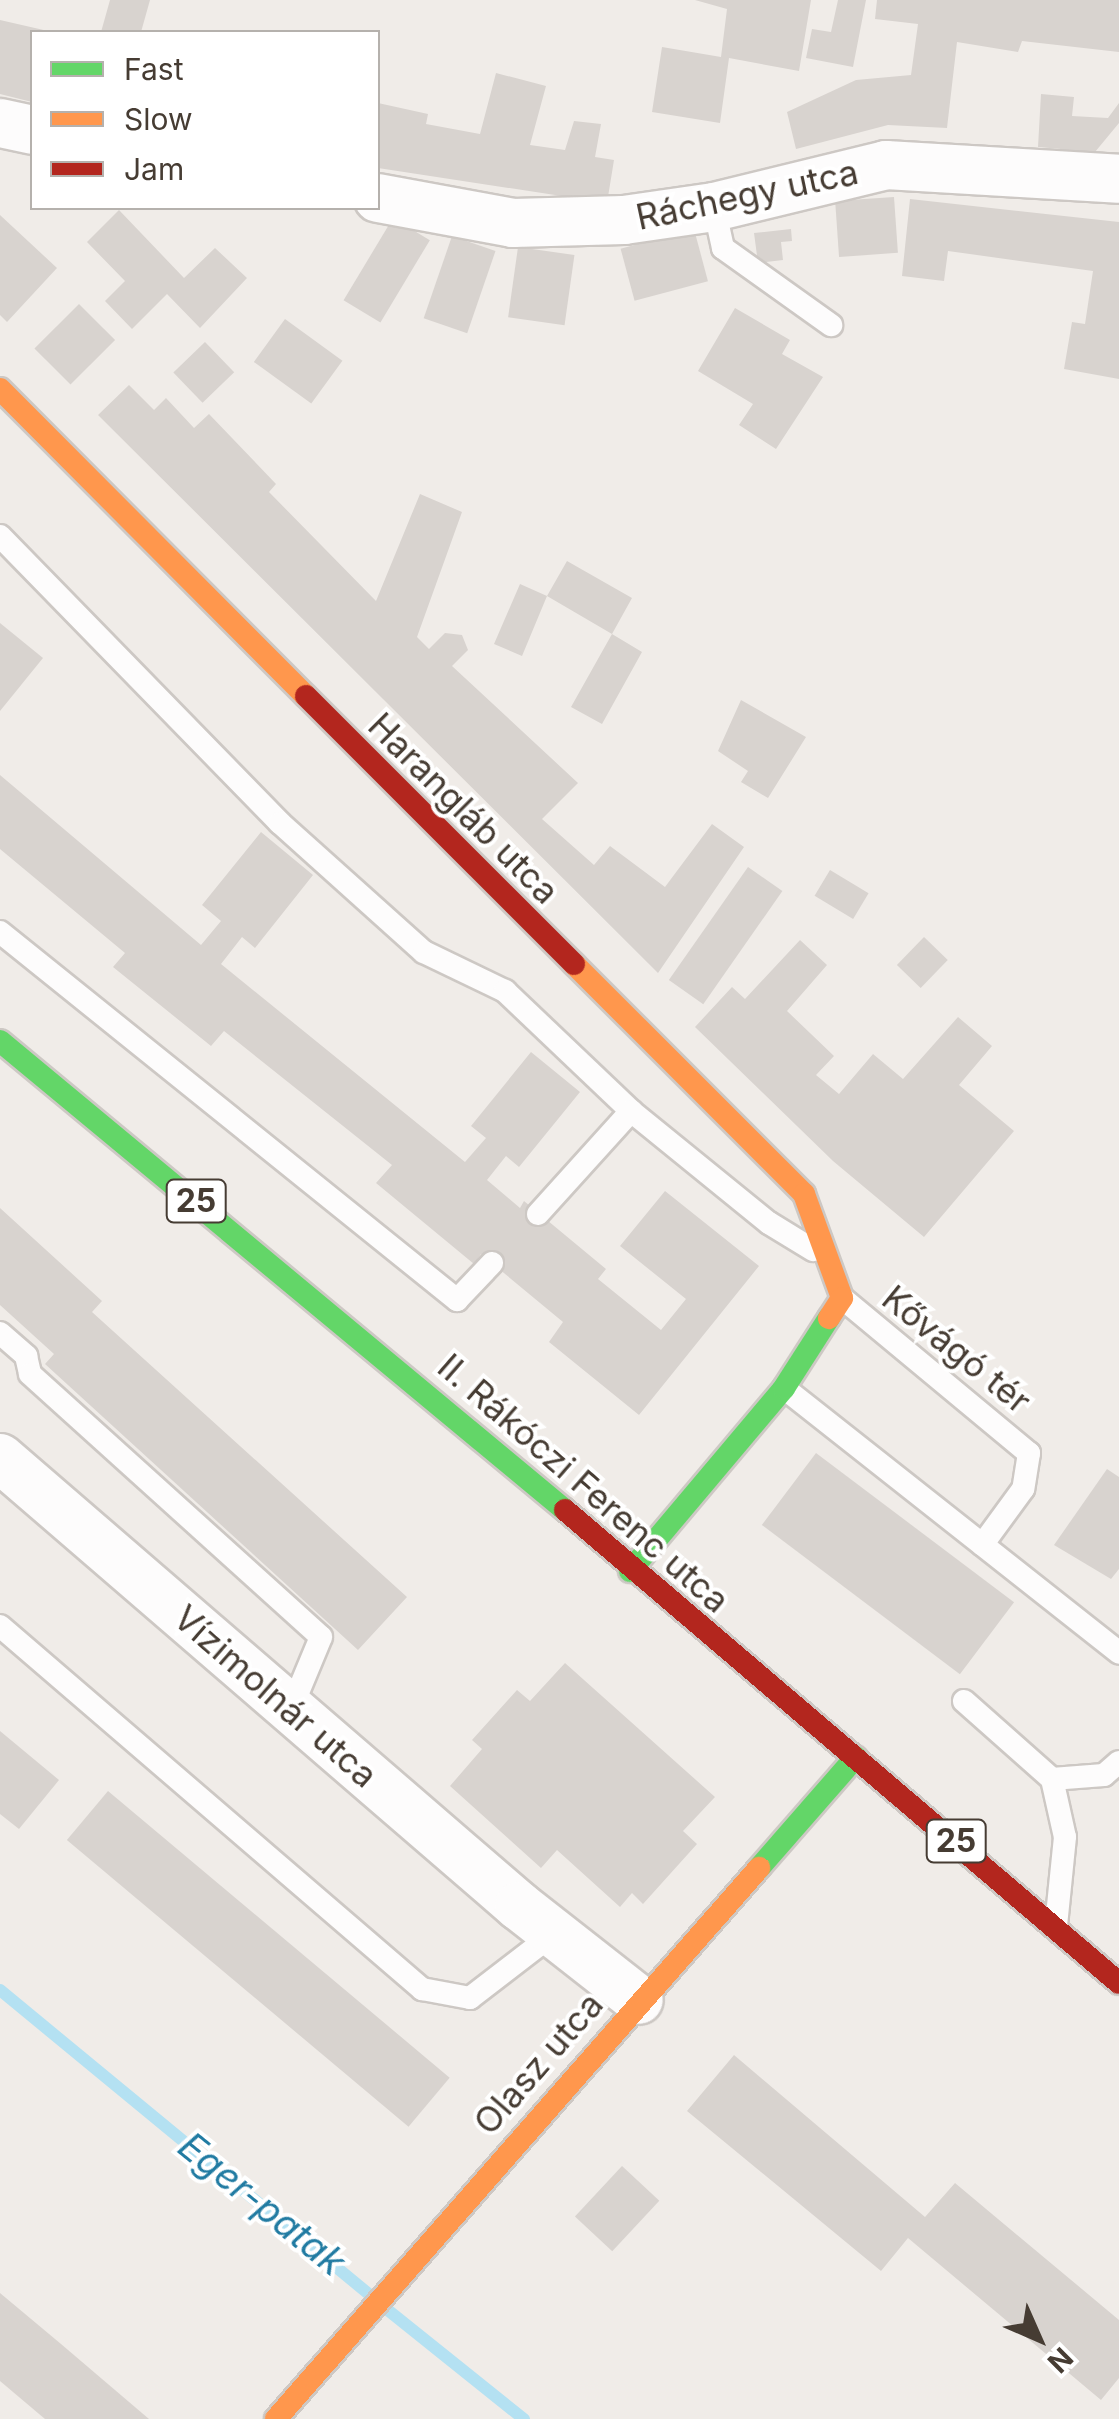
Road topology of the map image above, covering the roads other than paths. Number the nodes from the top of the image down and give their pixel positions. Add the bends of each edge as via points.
1 (0, 123) edge
2 (30, 130) edge
3 (1119, 179) edge
4 (380, 198) edge
5 (714, 207) junction
6 (832, 325) dead end
7 (0, 389) edge
8 (0, 536) edge
9 (0, 932) edge
10 (0, 1040) edge
11 (631, 1110) junction
12 (538, 1214) dead end
13 (833, 1262) junction
14 (492, 1263) dead end
15 (842, 1298) junction
16 (0, 1333) edge
17 (784, 1388) junction
18 (0, 1458) edge
19 (982, 1546) junction
20 (630, 1571) junction
21 (0, 1626) edge
22 (1119, 1654) edge
23 (964, 1701) dead end
24 (292, 1710) junction
25 (856, 1756) junction
26 (1119, 1762) edge
27 (1052, 1779) junction
28 (1056, 1927) junction
29 (554, 1934) junction
30 (1119, 1983) edge
31 (639, 2000) junction
32 (276, 2419) edge

1 - 2 street
3 - 5 street, Ráchegy utca via 886,165
4 - 5 street, Ráchegy utca via 513,223 624,220
5 - 6 lane via 723,248
7 - 13 street, Harangláb utca via 804,1194
8 - 11 lane via 280,823 424,952 505,992
9 - 14 lane via 456,1300
10 - 20 street, II. Rákóczi Ferenc utca / 25 via 391,1362
11 - 12 lane
11 - 13 lane via 768,1224
13 - 15 street, Harangláb utca
15 - 17 street, Kővágó tér
15 - 19 lane, Kővágó tér via 1029,1453 1023,1489
16 - 24 lane via 26,1356 30,1374 321,1637
17 - 19 lane
17 - 20 street, Kővágó tér
18 - 24 street, Vízimolnár utca
19 - 22 lane
20 - 25 street, II. Rákóczi Ferenc utca / 25
21 - 29 lane via 422,1989 470,1998
23 - 27 lane
24 - 29 street, Vízimolnár utca
25 - 28 street, II. Rákóczi Ferenc utca / 25
25 - 31 street, Olasz utca
26 - 27 lane via 1104,1775
27 - 28 lane via 1066,1836
28 - 30 street, II. Rákóczi Ferenc utca / 25
29 - 31 street, Vízimolnár utca
31 - 32 street, Olasz utca

